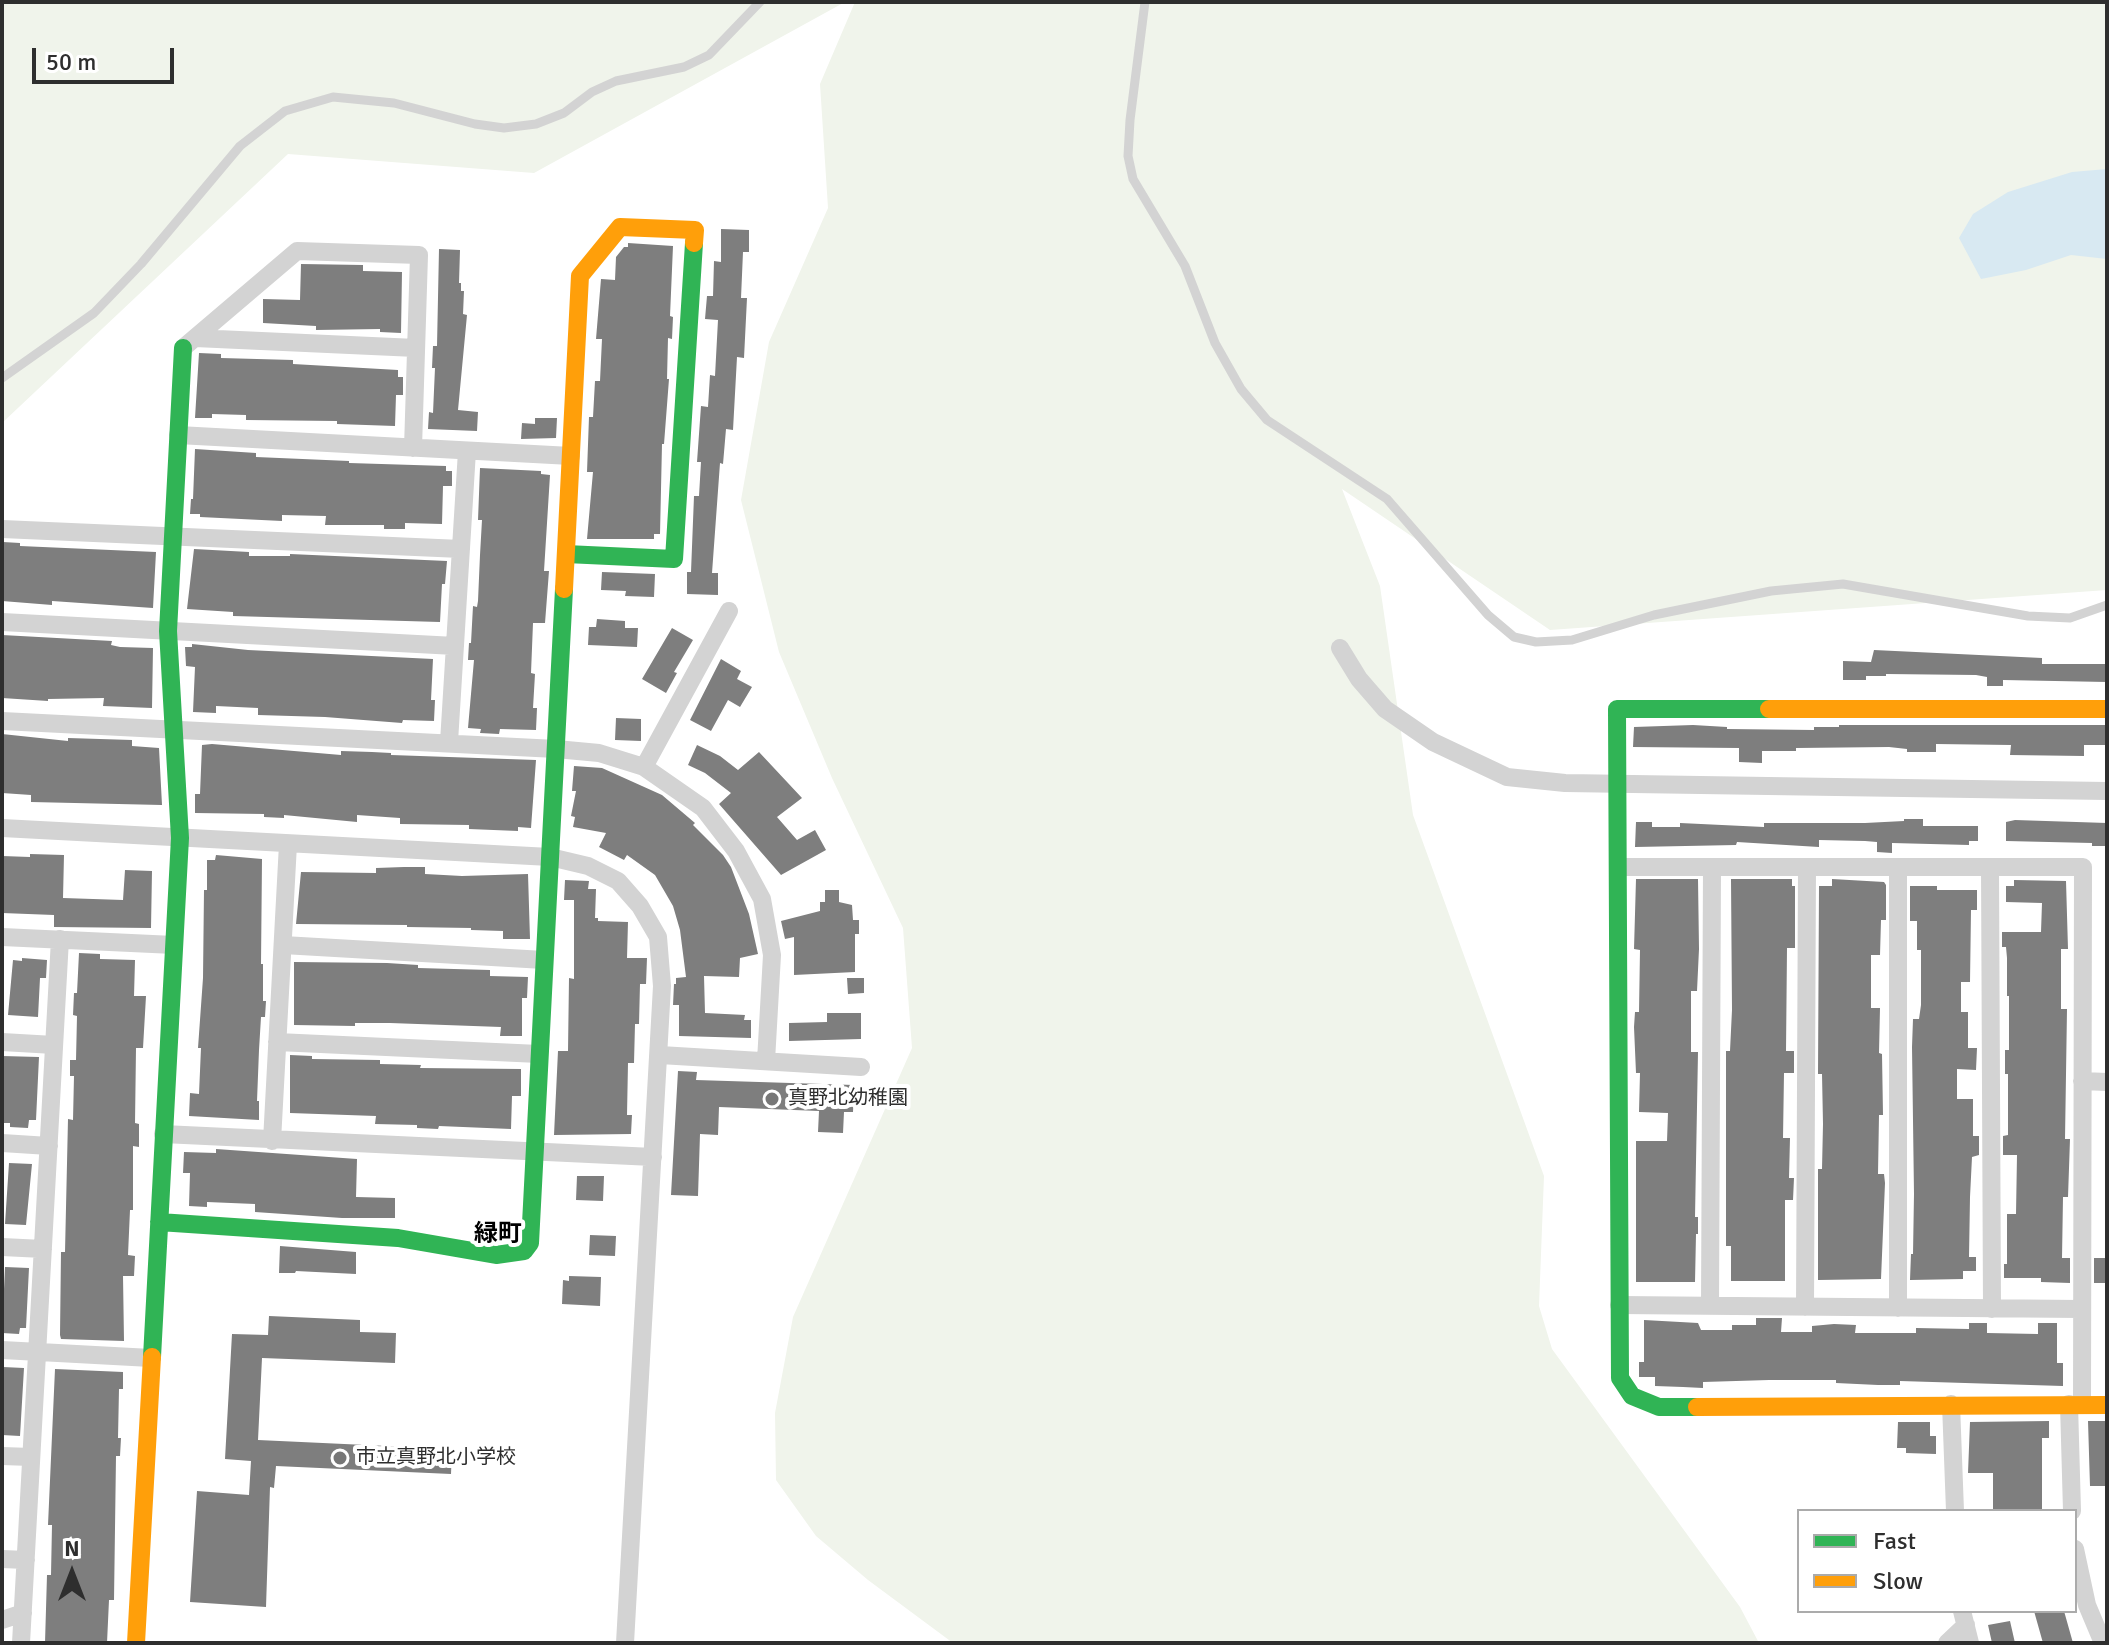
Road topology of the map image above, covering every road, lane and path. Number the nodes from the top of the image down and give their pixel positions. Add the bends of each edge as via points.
1 (760, 2) edge
2 (1145, 2) edge
3 (189, 343) junction
4 (416, 348) junction
5 (2, 378) edge
6 (178, 435) junction
7 (413, 448) junction
8 (467, 451) junction
9 (571, 456) junction
10 (2, 529) edge
11 (173, 536) junction
12 (461, 549) junction
13 (566, 554) junction
14 (2107, 605) edge
15 (729, 611) dead end
16 (2, 622) edge
17 (168, 631) junction
18 (455, 646) junction
19 (1340, 648) dead end
20 (2107, 709) edge
21 (2, 721) edge
22 (173, 728) junction
23 (449, 742) junction
24 (556, 749) junction
25 (644, 767) junction
26 (1618, 784) junction
27 (2107, 791) edge
28 (2, 828) edge
29 (180, 838) junction
30 (288, 844) junction
31 (550, 857) junction
32 (1620, 867) junction
33 (1712, 867) junction
34 (1807, 867) junction
35 (1898, 867) junction
36 (1990, 867) junction
37 (2, 937) edge
38 (60, 939) junction
39 (174, 945) junction
40 (283, 945) junction
41 (544, 960) junction
42 (2, 1042) edge
43 (277, 1042) junction
44 (54, 1045) junction
45 (539, 1054) junction
46 (660, 1055) junction
47 (766, 1061) junction
48 (861, 1067) dead end
49 (2082, 1081) junction
50 (2107, 1082) edge
51 (163, 1134) junction
52 (272, 1141) junction
53 (2, 1143) edge
54 (49, 1146) junction
55 (534, 1152) junction
56 (653, 1157) junction
57 (159, 1222) junction
58 (2, 1247) edge
59 (43, 1249) junction
60 (1619, 1305) junction
61 (1710, 1305) junction
62 (1805, 1307) junction
63 (1898, 1308) junction
64 (1992, 1309) junction
65 (2081, 1309) junction
66 (2, 1350) edge
67 (37, 1351) junction
68 (151, 1358) junction
69 (1951, 1404) junction
70 (2075, 1404) junction
71 (2107, 1405) edge
72 (2, 1456) edge
73 (31, 1457) junction
74 (1955, 1509) edge
75 (2072, 1509) edge
76 (2077, 1558) edge
77 (2, 1559) edge
78 (26, 1560) junction
79 (23, 1613) junction
80 (2, 1620) edge
81 (1966, 1626) edge
82 (21, 1643) edge
83 (136, 1643) edge
84 (625, 1643) edge
85 (1947, 1643) edge
86 (2103, 1643) edge

1 - 5 lane via 709,55 684,67 616,81 536,124 504,128 394,103 333,97 285,111 240,146 94,313
2 - 14 lane via 1130,120 1133,179 1185,266 1215,343 1241,389 1267,420 1387,499 1488,615 1514,637 1572,640 1683,609 1832,584 2028,616 2070,618
3 - 4 street
3 - 4 street via 297,251 419,255
3 - 6 street
4 - 7 street
6 - 7 street
6 - 11 street
7 - 8 street
8 - 9 street
8 - 12 street
9 - 13 street
9 - 13 street via 580,276 620,227 695,230 674,559
10 - 11 street
11 - 12 street
11 - 17 street
12 - 18 street
13 - 24 street
15 - 25 street
16 - 17 street
17 - 18 street
17 - 22 street
18 - 23 street
19 - 26 street via 1385,709 1433,742 1507,777
20 - 26 street via 1617,709
21 - 22 street
22 - 23 street
22 - 29 street
23 - 24 street
24 - 25 street via 599,753
24 - 31 street
25 - 47 street via 703,808 736,851 762,899 772,955
26 - 27 street
26 - 32 street
28 - 29 street
29 - 30 street
29 - 39 street
30 - 31 street
30 - 40 street
31 - 41 street
31 - 46 street via 588,866 618,881 658,937
32 - 33 street
32 - 60 street
33 - 34 street
33 - 61 street
34 - 35 street
34 - 62 street
35 - 36 street
35 - 63 street
36 - 49 street via 2083,867
36 - 64 street
37 - 38 street
38 - 39 street
38 - 44 street
39 - 51 street
40 - 41 street
40 - 43 street
41 - 45 street
42 - 44 street
43 - 45 street
43 - 52 street
44 - 54 street
45 - 55 street
46 - 47 street
46 - 56 street
47 - 48 street
49 - 50 street
49 - 65 street
51 - 52 street
51 - 57 street
52 - 55 street
53 - 54 street
54 - 59 street
55 - 56 street
55 - 57 street via 530,1243 510,1255 398,1238
56 - 84 street
57 - 68 street
58 - 59 street
59 - 67 street
60 - 61 street
60 - 69 street via 1620,1378 1632,1396 1659,1407
61 - 62 street
62 - 63 street
63 - 64 street
64 - 65 street
65 - 70 street
66 - 67 street
67 - 68 street
67 - 73 street
68 - 83 street
69 - 70 street
69 - 74 street
70 - 71 street
70 - 75 street
72 - 73 street
73 - 78 street
76 - 86 street via 2087,1605
77 - 78 street
78 - 79 street
79 - 80 street
79 - 82 street
81 - 85 street

